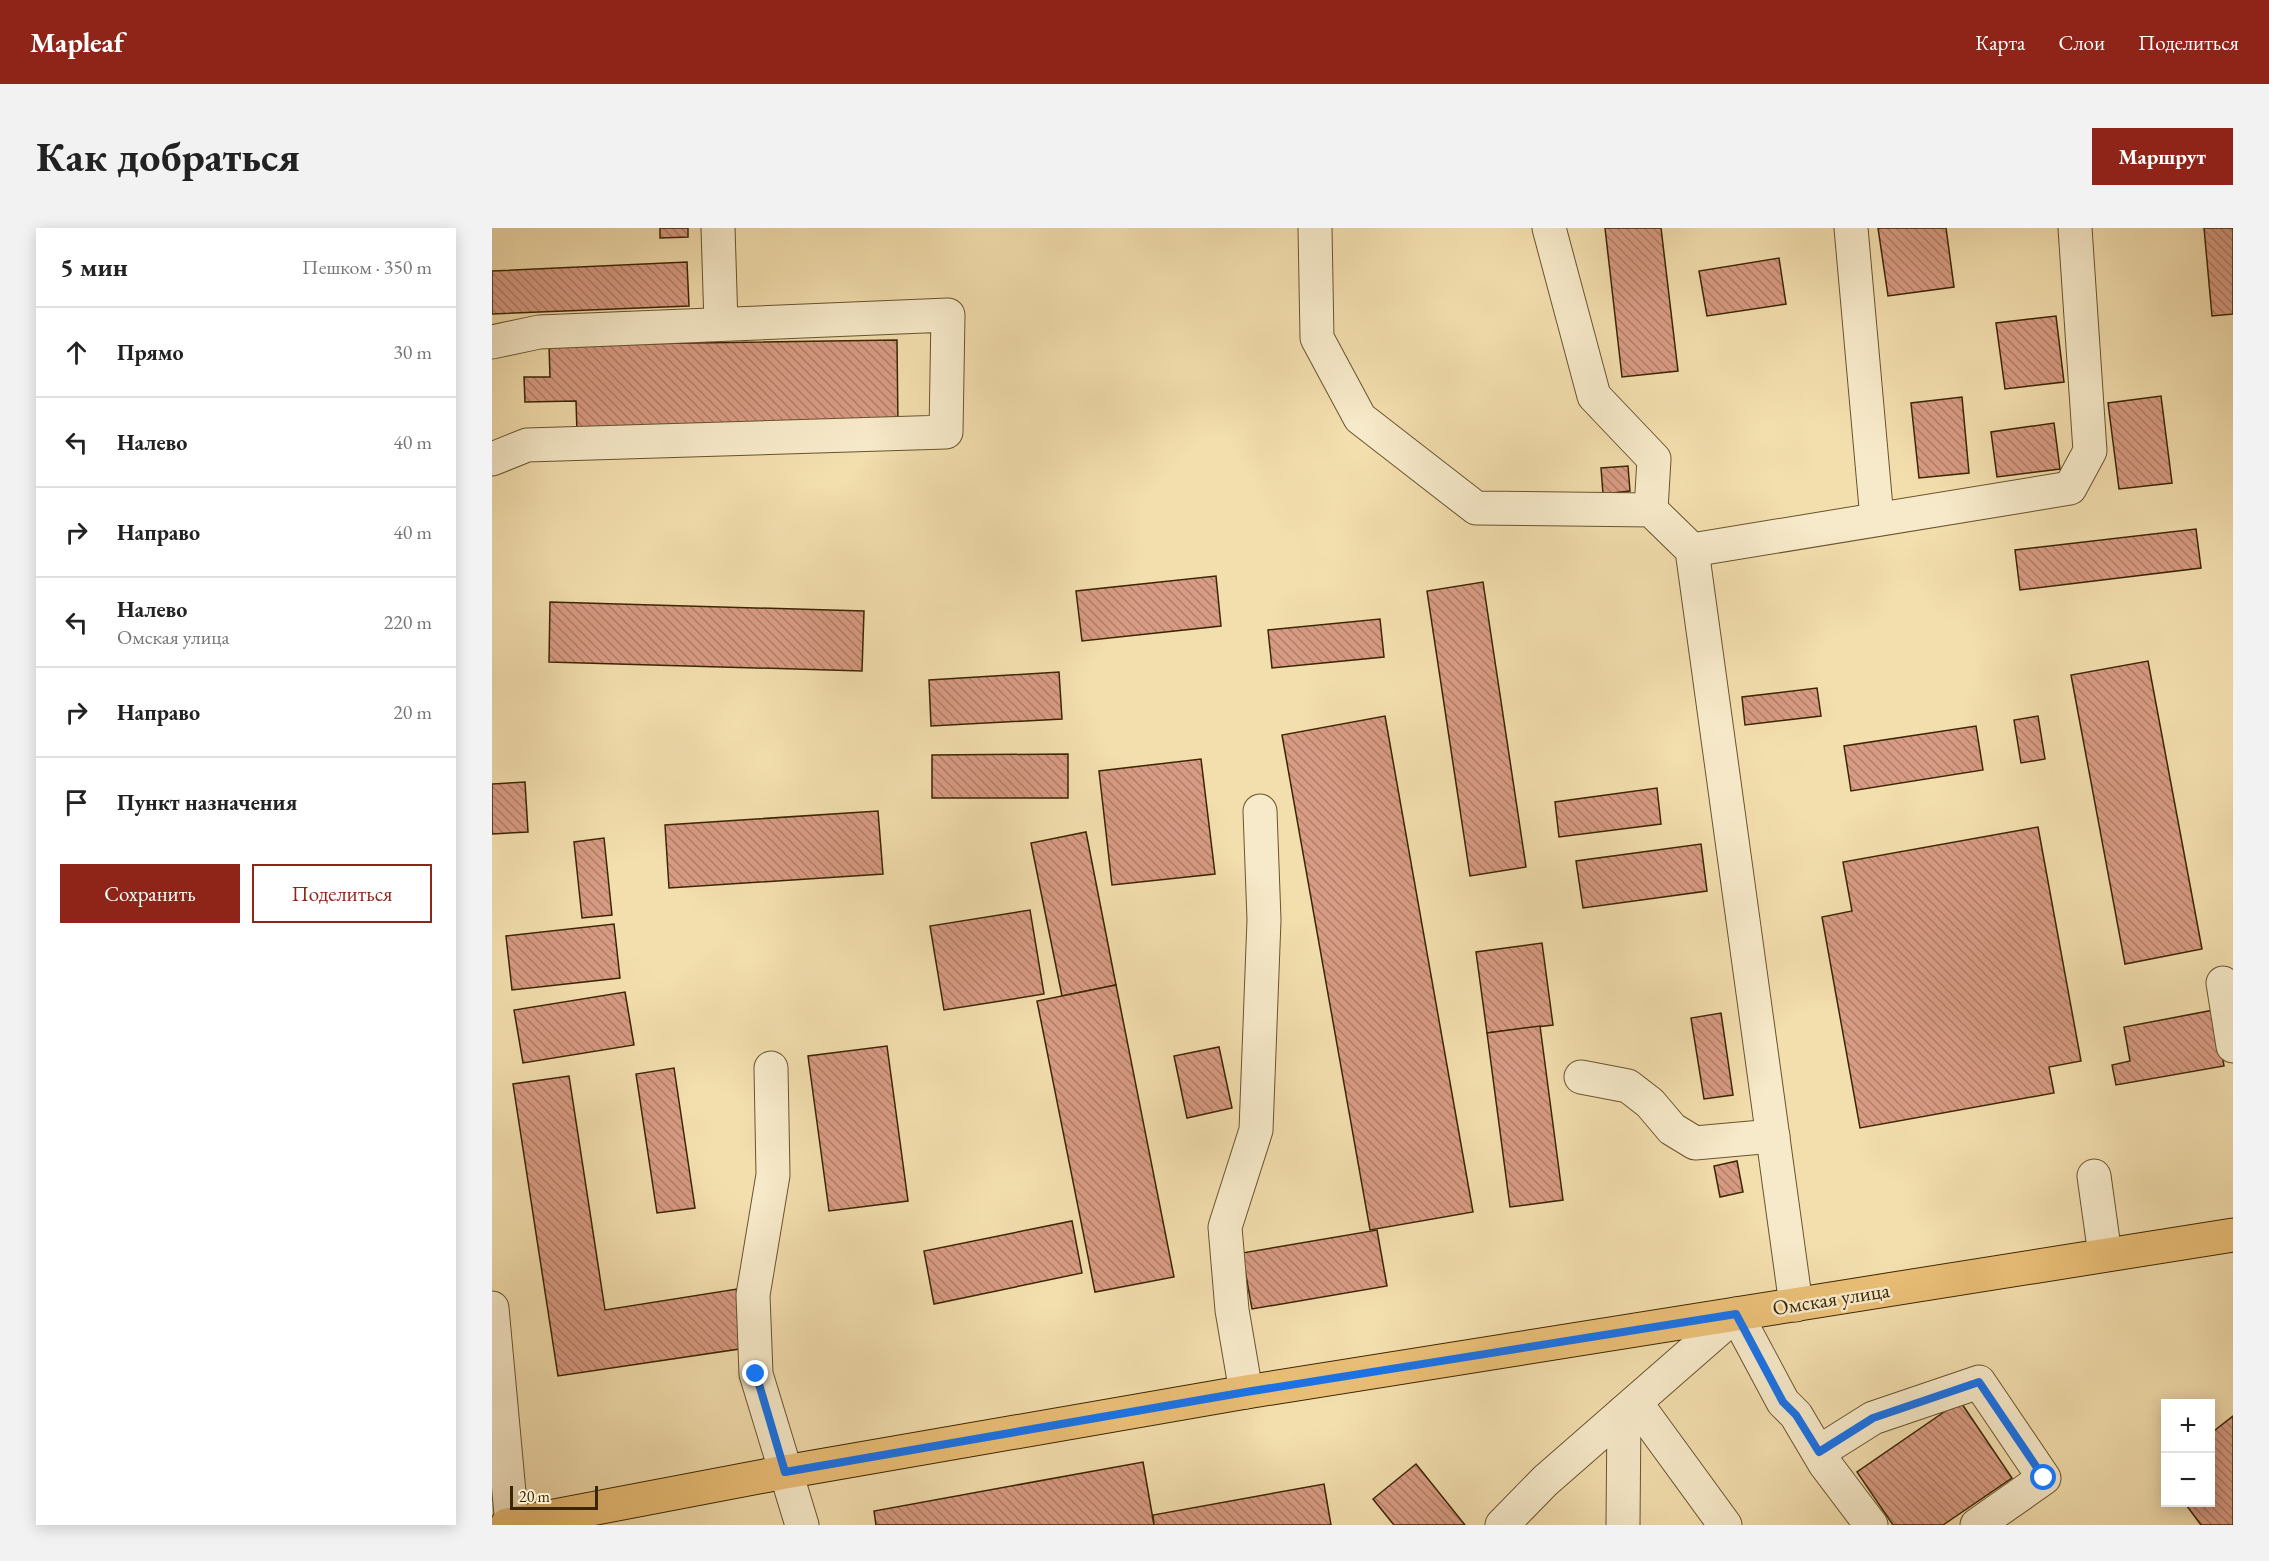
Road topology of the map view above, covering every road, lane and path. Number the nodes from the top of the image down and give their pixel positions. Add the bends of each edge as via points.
1 (718, 228) edge
2 (1315, 228) edge
3 (1549, 228) edge
4 (1851, 228) edge
5 (2075, 228) edge
6 (721, 324) junction
7 (492, 342) edge
8 (492, 459) edge
9 (1651, 510) junction
10 (1877, 519) junction
11 (1692, 550) junction
12 (1260, 812) dead end
13 (2223, 983) dead end
14 (2233, 1046) edge
15 (771, 1068) dead end
16 (1581, 1077) dead end
17 (1773, 1136) junction
18 (2094, 1176) dead end
19 (2233, 1235) edge
20 (2105, 1255) junction
21 (1797, 1305) junction
22 (492, 1308) edge
23 (1736, 1314) junction
24 (1246, 1392) junction
25 (1630, 1407) junction
26 (1819, 1452) junction
27 (785, 1472) junction
28 (507, 1525) edge
29 (512, 1525) edge
30 (802, 1525) edge
31 (1502, 1525) edge
32 (1623, 1525) edge
33 (1725, 1525) edge
34 (1871, 1525) edge
35 (1977, 1525) edge

1 - 6 lane
2 - 9 lane via 1317,338 1360,418 1476,508
3 - 9 lane via 1594,396 1654,459
4 - 10 lane
5 - 10 lane via 2090,451 2070,488
6 - 7 lane via 539,332
6 - 8 lane via 948,315 946,432 527,445
9 - 11 lane
10 - 11 lane
11 - 17 lane
12 - 24 lane via 1264,920 1256,1130 1225,1227 1232,1310
13 - 14 lane
15 - 27 lane via 773,1175 753,1295 756,1374
16 - 17 lane via 1628,1086 1650,1103 1672,1129 1695,1143
17 - 21 lane
18 - 20 lane
19 - 20 main road, Омская улица
20 - 21 main road, Омская улица
21 - 23 main road, Омская улица
22 - 29 lane
23 - 24 main road, Омская улица
23 - 25 lane
23 - 26 lane via 1783,1402
24 - 27 main road, Омская улица
25 - 31 lane via 1545,1481
25 - 32 lane
25 - 33 lane
26 - 34 lane
26 - 35 lane via 1873,1418 1979,1382 2044,1478
27 - 29 main road, Омская улица
27 - 30 lane
28 - 29 main road, Омская улица

